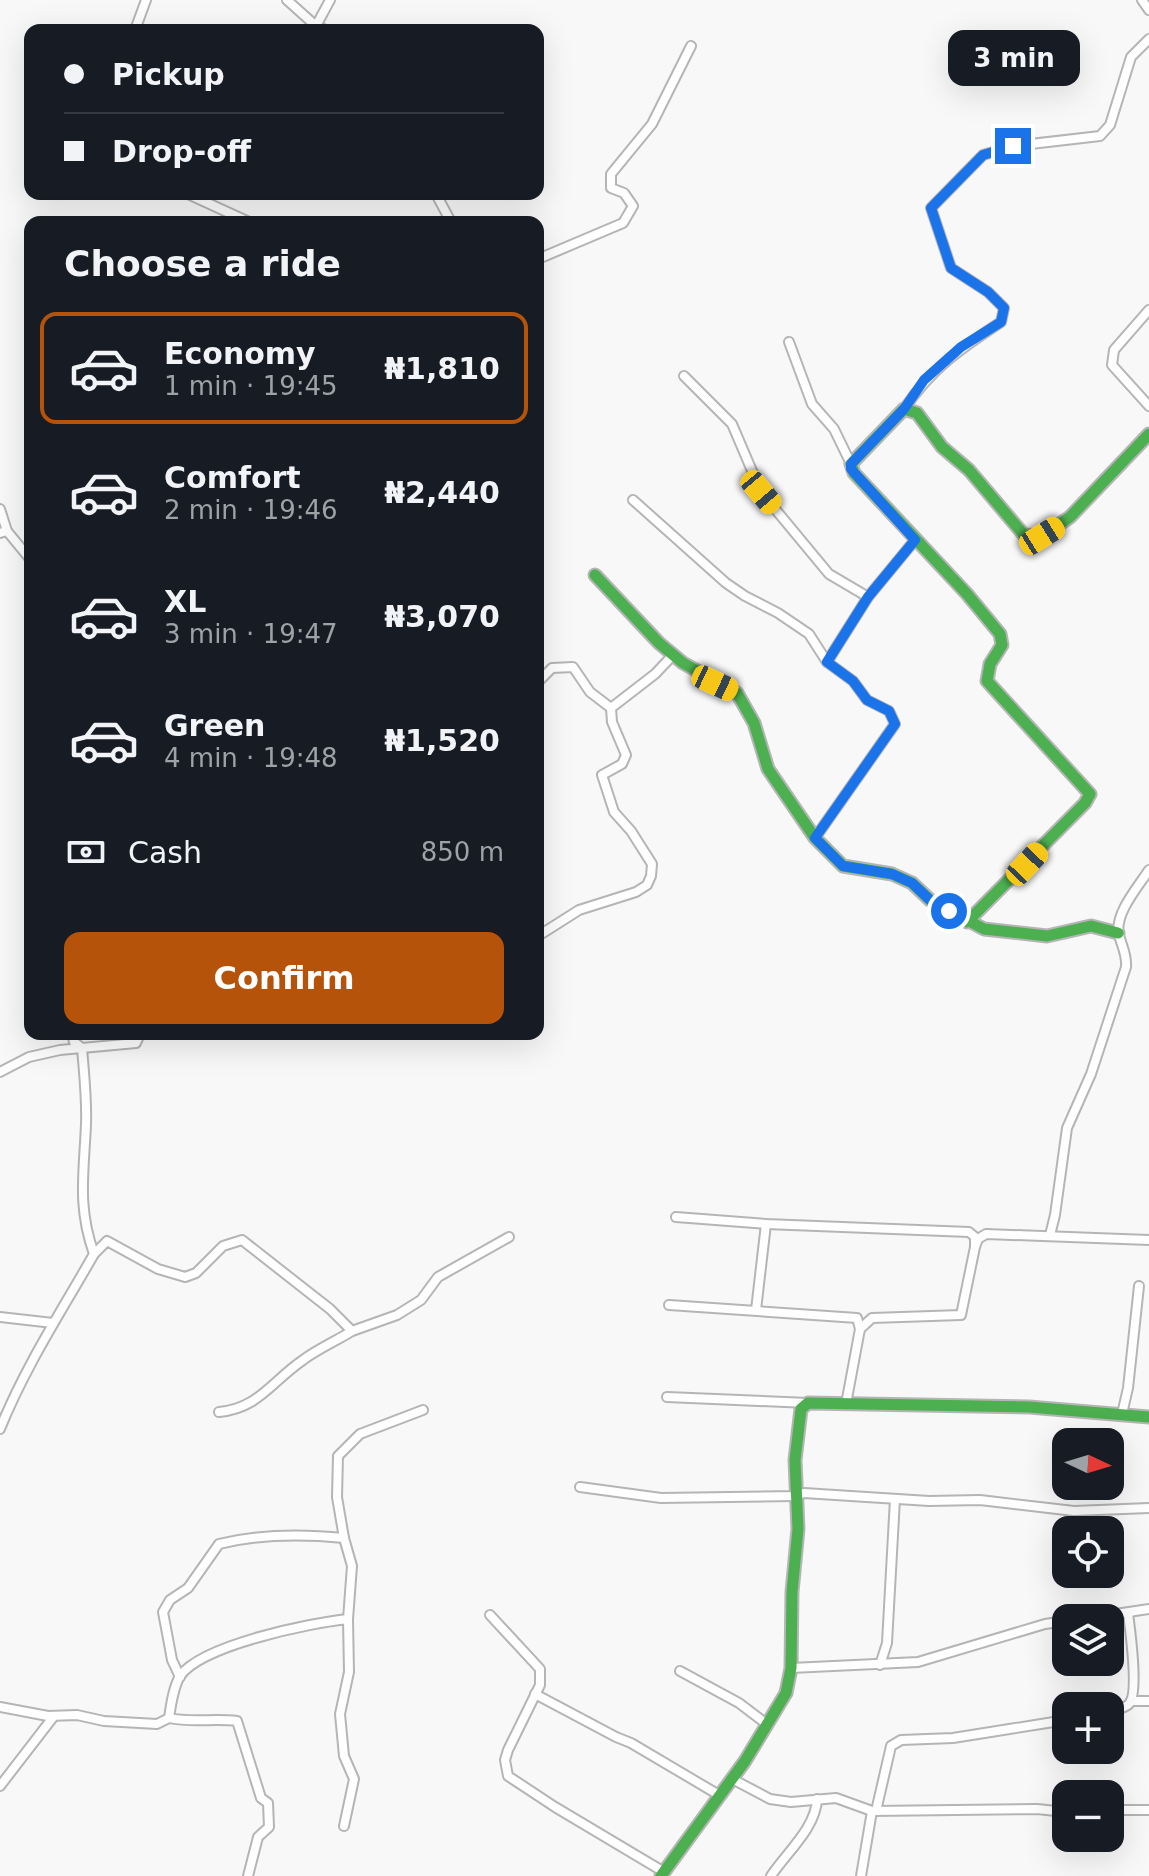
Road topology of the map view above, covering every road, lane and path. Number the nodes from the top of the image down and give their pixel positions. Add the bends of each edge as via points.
1 (146, 0) edge
2 (287, 0) edge
3 (330, 0) edge
4 (1142, 0) edge
5 (1149, 10) edge
6 (137, 24) edge
7 (314, 24) edge
8 (317, 24) edge
9 (1149, 39) edge
10 (691, 46) dead end
11 (201, 200) edge
12 (236, 216) edge
13 (544, 256) edge
14 (1149, 310) edge
15 (789, 342) dead end
16 (684, 376) dead end
17 (1149, 406) edge
18 (904, 409) junction
19 (1149, 434) edge
20 (851, 464) junction
21 (633, 500) dead end
22 (0, 509) edge
23 (4, 532) edge
24 (915, 540) junction
25 (24, 553) edge
26 (595, 575) dead end
27 (868, 597) junction
28 (673, 655) junction
29 (827, 662) junction
30 (544, 676) edge
31 (611, 708) junction
32 (815, 838) junction
33 (1149, 870) edge
34 (967, 922) junction
35 (544, 932) edge
36 (1118, 933) junction
37 (74, 1040) edge
38 (137, 1040) edge
39 (82, 1048) junction
40 (0, 1072) edge
41 (676, 1217) dead end
42 (766, 1224) junction
43 (1050, 1235) junction
44 (509, 1237) dead end
45 (1149, 1240) edge
46 (975, 1247) junction
47 (94, 1254) junction
48 (1139, 1286) dead end
49 (669, 1305) dead end
50 (756, 1310) junction
51 (0, 1317) edge
52 (53, 1323) junction
53 (860, 1329) junction
54 (352, 1331) junction
55 (667, 1397) dead end
56 (808, 1403) junction
57 (846, 1404) junction
58 (423, 1410) dead end
59 (219, 1412) dead end
60 (1122, 1414) junction
61 (1149, 1417) edge
62 (0, 1429) edge
63 (580, 1487) dead end
64 (795, 1496) junction
65 (895, 1499) junction
66 (1149, 1508) edge
67 (344, 1538) junction
68 (1149, 1609) edge
69 (1128, 1613) junction
70 (1124, 1614) edge
71 (490, 1615) dead end
72 (348, 1619) junction
73 (1052, 1623) edge
74 (880, 1665) junction
75 (791, 1668) junction
76 (680, 1671) dead end
77 (180, 1677) junction
78 (535, 1694) junction
79 (1131, 1701) junction
80 (1149, 1701) edge
81 (0, 1707) edge
82 (1124, 1707) edge
83 (54, 1716) junction
84 (169, 1718) junction
85 (1052, 1722) edge
86 (768, 1725) junction
87 (729, 1781) junction
88 (0, 1786) edge
89 (719, 1795) junction
90 (817, 1799) junction
91 (1124, 1810) edge
92 (1149, 1810) edge
93 (874, 1811) junction
94 (1052, 1811) edge
95 (344, 1826) dead end
96 (663, 1874) edge
97 (248, 1876) edge
98 (771, 1876) edge
99 (861, 1876) edge

1 - 6 street
2 - 7 street
3 - 8 street
4 - 5 street
9 - 18 street via 1131,57 1110,125 1100,136 1013,146 983,155 931,208 951,268 1004,308 1001,322 961,347 924,380
10 - 13 street via 652,124 611,174 611,188 624,193 633,206 623,223
11 - 12 street
14 - 17 street via 1114,350 1112,365
15 - 20 street via 812,404 834,429
16 - 27 street via 732,424 761,492 829,574
18 - 19 street via 917,413 1024,535 1042,536 1070,517
18 - 20 street
20 - 24 street
21 - 29 street via 726,583 809,634
22 - 23 street
23 - 25 street
24 - 27 street
24 - 34 street via 1000,634 1002,645 987,675 992,689 1090,794
26 - 28 street
27 - 29 street
28 - 31 street
28 - 32 street via 737,693 746,704 768,769
29 - 32 street via 853,681 867,700 889,711 895,724
30 - 31 street via 552,668 573,667 590,692
31 - 35 street via 626,755 622,764 602,775 614,812 652,864 651,876 636,892 579,910
32 - 34 street via 843,866 912,883
33 - 36 street via 1129,900
34 - 36 street via 1047,936 1091,926
36 - 43 street via 1126,967 1067,1128
37 - 39 street
38 - 39 street
39 - 40 street via 29,1057
39 - 47 street via 82,1204
41 - 42 street
42 - 46 street via 969,1232
42 - 50 street
43 - 45 street
43 - 46 street via 986,1234
44 - 54 street via 438,1277 421,1300 397,1315
46 - 53 street via 961,1315 872,1318
47 - 52 street
47 - 54 street via 107,1241 158,1269 185,1277 223,1246 242,1240
48 - 60 street
49 - 50 street
50 - 53 street via 853,1316
51 - 52 street
52 - 62 street
53 - 57 street
54 - 59 street via 303,1360 240,1410
55 - 56 street
56 - 57 street
56 - 64 street via 799,1415
57 - 60 street
58 - 67 street via 360,1434 338,1456
60 - 61 street
63 - 64 street via 661,1498
64 - 65 street
64 - 75 street
65 - 66 street via 980,1500 1074,1511
65 - 74 street via 887,1643
67 - 72 street via 352,1566
67 - 77 street via 244,1538 219,1544 188,1588 163,1612
68 - 69 street
69 - 70 street
69 - 79 street
71 - 78 street via 540,1669
72 - 77 street via 233,1646 200,1659
72 - 95 street via 349,1672 340,1714 344,1756 354,1779
73 - 74 street via 918,1662
74 - 75 street
75 - 86 street via 786,1693
76 - 86 street
77 - 84 street
78 - 89 street
78 - 96 street via 508,1750 508,1776
79 - 80 street
79 - 82 street
81 - 83 street
83 - 84 street via 157,1724
83 - 88 street
84 - 97 street via 237,1721 261,1798 268,1803 269,1827 258,1837
85 - 93 street via 953,1738 901,1740 891,1746
86 - 87 street
87 - 89 street
87 - 90 street via 770,1799
89 - 96 street
90 - 93 street via 836,1798
90 - 98 street via 804,1834
91 - 92 street
93 - 94 street
93 - 99 street

